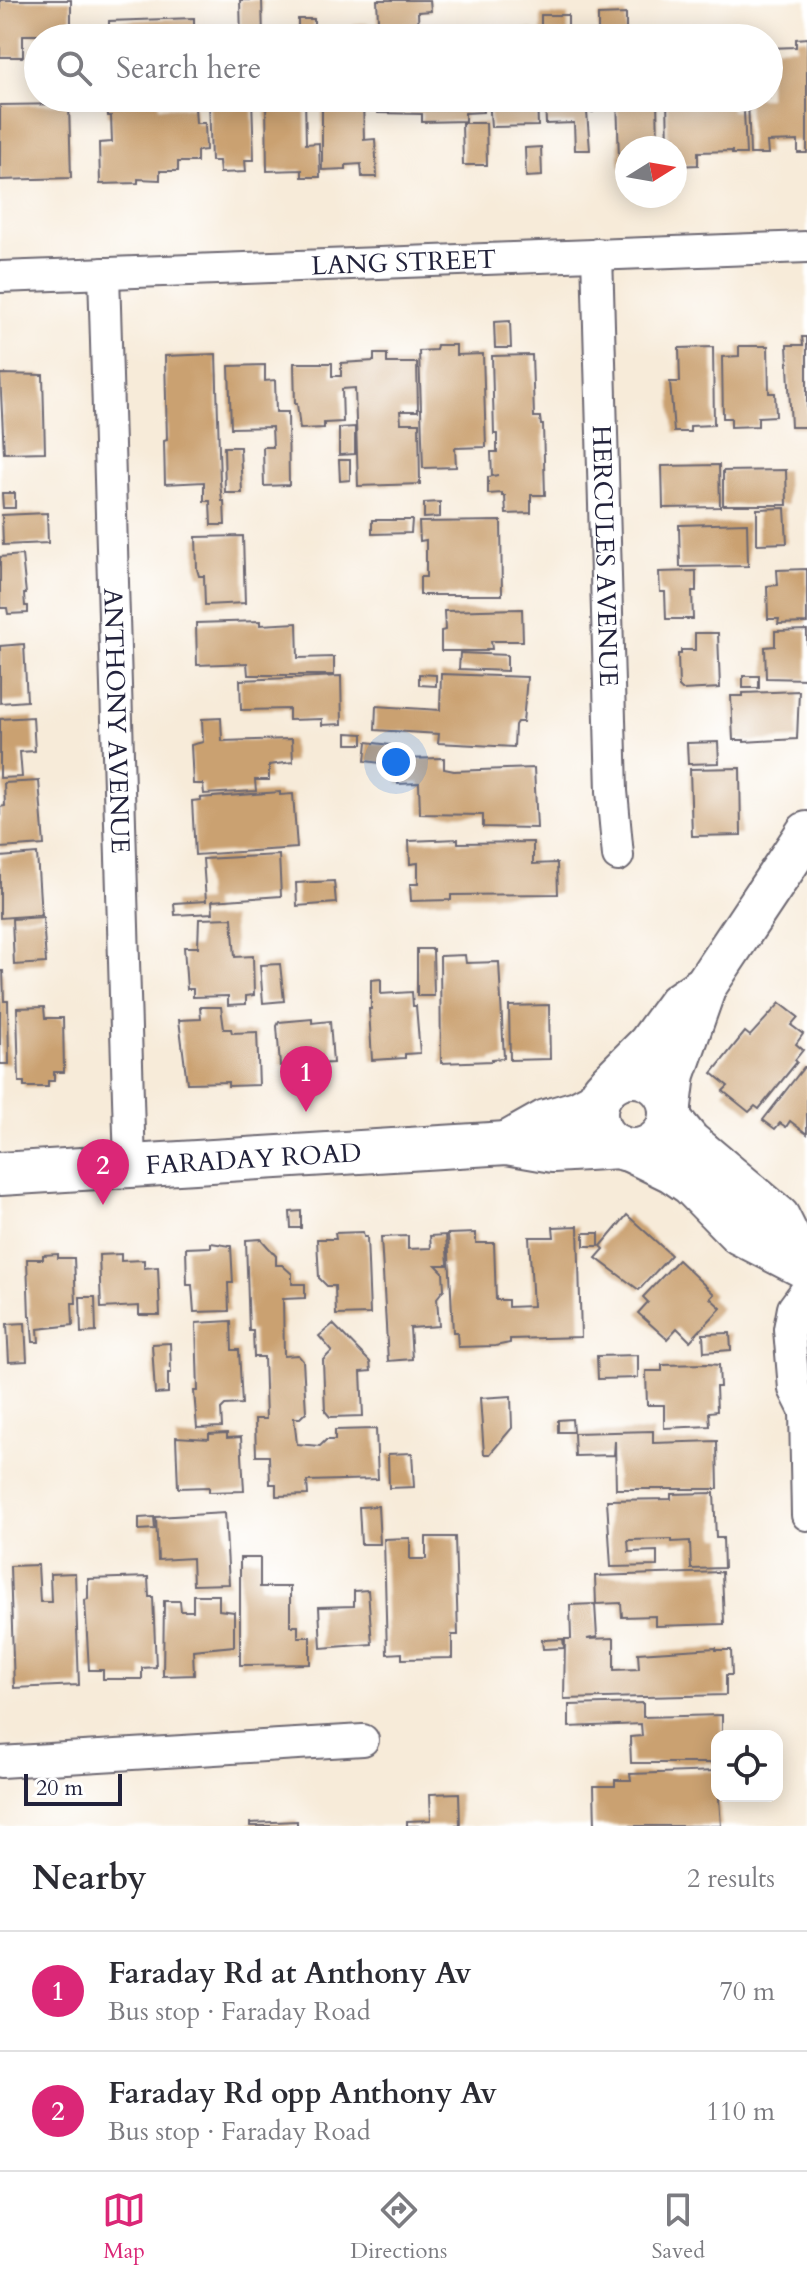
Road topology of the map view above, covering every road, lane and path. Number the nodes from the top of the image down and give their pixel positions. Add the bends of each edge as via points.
1 (807, 247) edge
2 (597, 254) junction
3 (104, 273) junction
4 (0, 277) edge
5 (807, 833) edge
6 (618, 856) dead end
7 (705, 986) junction
8 (604, 1092) junction
9 (670, 1112) junction
10 (507, 1143) junction
11 (624, 1149) junction
12 (130, 1167) junction
13 (0, 1174) edge
14 (805, 1274) edge
15 (806, 1407) edge
16 (807, 1515) edge
17 (363, 1740) dead end
18 (0, 1762) edge

1 - 2 street, LANG STREET
2 - 3 street, LANG STREET
2 - 6 street, HERCULES AVENUE via 611,775
3 - 4 street, LANG STREET
3 - 12 street, ANTHONY AVENUE
5 - 7 main road
7 - 8 main road via 678,1004
7 - 9 main road via 674,1074
8 - 9 main road via 621,1077 646,1078 666,1094
8 - 10 main road, FARADAY ROAD via 577,1112 546,1121
8 - 11 main road via 596,1112 602,1134
9 - 11 main road via 658,1140 644,1148
9 - 14 main road via 689,1142 778,1217
10 - 11 main road, FARADAY ROAD via 553,1151
10 - 12 main road, FARADAY ROAD
11 - 14 main road, FARADAY ROAD via 691,1184 739,1233
12 - 13 main road, FARADAY ROAD
14 - 15 street via 789,1329 794,1389
15 - 16 street
17 - 18 street

